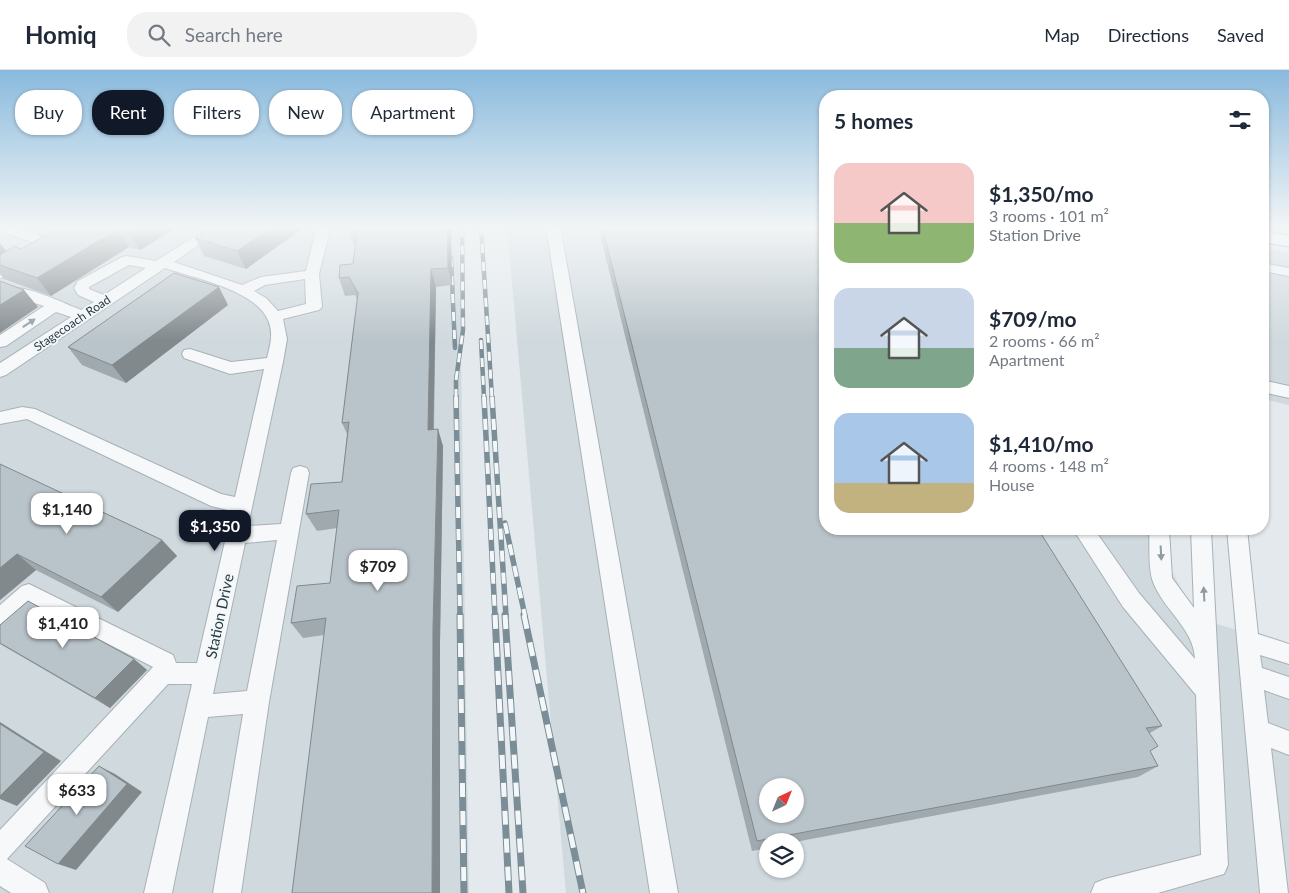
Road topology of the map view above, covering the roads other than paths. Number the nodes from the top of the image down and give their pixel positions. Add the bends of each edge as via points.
1 (15, 264) edge
2 (119, 264) edge
3 (156, 264) edge
4 (314, 264) edge
5 (559, 264) edge
6 (160, 265) junction
7 (1269, 268) edge
8 (1289, 272) edge
9 (0, 274) edge
10 (312, 274) junction
11 (242, 291) junction
12 (0, 294) edge
13 (103, 303) junction
14 (58, 307) junction
15 (120, 311) edge
16 (83, 316) junction
17 (274, 317) junction
18 (0, 342) edge
19 (190, 354) dead end
20 (274, 362) junction
21 (0, 371) edge
22 (1269, 388) edge
23 (1289, 392) edge
24 (0, 418) edge
25 (300, 473) dead end
26 (243, 506) junction
27 (289, 531) junction
28 (237, 535) junction
29 (1086, 535) edge
30 (1159, 535) edge
31 (1201, 535) edge
32 (1238, 535) edge
33 (0, 618) edge
34 (1249, 641) junction
35 (1206, 643) junction
36 (1289, 654) edge
37 (164, 673) junction
38 (206, 674) junction
39 (1252, 674) junction
40 (1289, 688) edge
41 (1208, 691) junction
42 (257, 702) junction
43 (199, 706) junction
44 (1257, 731) junction
45 (1289, 743) edge
46 (0, 849) edge
47 (0, 870) edge
48 (36, 893) edge
49 (158, 893) edge
50 (227, 893) edge
51 (664, 893) edge
52 (1105, 893) edge
53 (1274, 893) edge

1 - 9 street
2 - 13 street via 81,288
3 - 6 street
4 - 10 street
5 - 51 street
6 - 11 street
6 - 13 street, Stagecoach Road
7 - 8 street
10 - 11 street via 261,281
10 - 17 street via 314,306
11 - 17 street via 263,303
12 - 14 street via 17,292
13 - 15 street
13 - 16 street, Stagecoach Road
14 - 16 street
18 -> 14 street
16 - 21 street, Stagecoach Road
17 - 20 street, Station Drive via 279,330
19 - 20 street via 230,368
20 - 26 street, Station Drive
22 - 23 street
24 - 26 street via 29,414 218,501
25 - 27 street
26 - 28 street, Station Drive
27 - 28 street
27 - 42 street
28 - 38 street, Station Drive
29 - 41 street via 1131,600
30 -> 35 street via 1162,578
35 -> 31 street
32 - 34 street
33 - 37 street via 29,593 165,662
34 - 36 street
34 - 39 street
35 - 41 street
37 - 38 street
37 - 46 street
38 - 43 street, Station Drive
39 - 40 street
39 - 44 street
41 - 52 street via 1216,865
42 - 43 street
42 - 50 street
43 - 49 street, Station Drive
44 - 45 street
44 - 53 street
47 - 48 street

